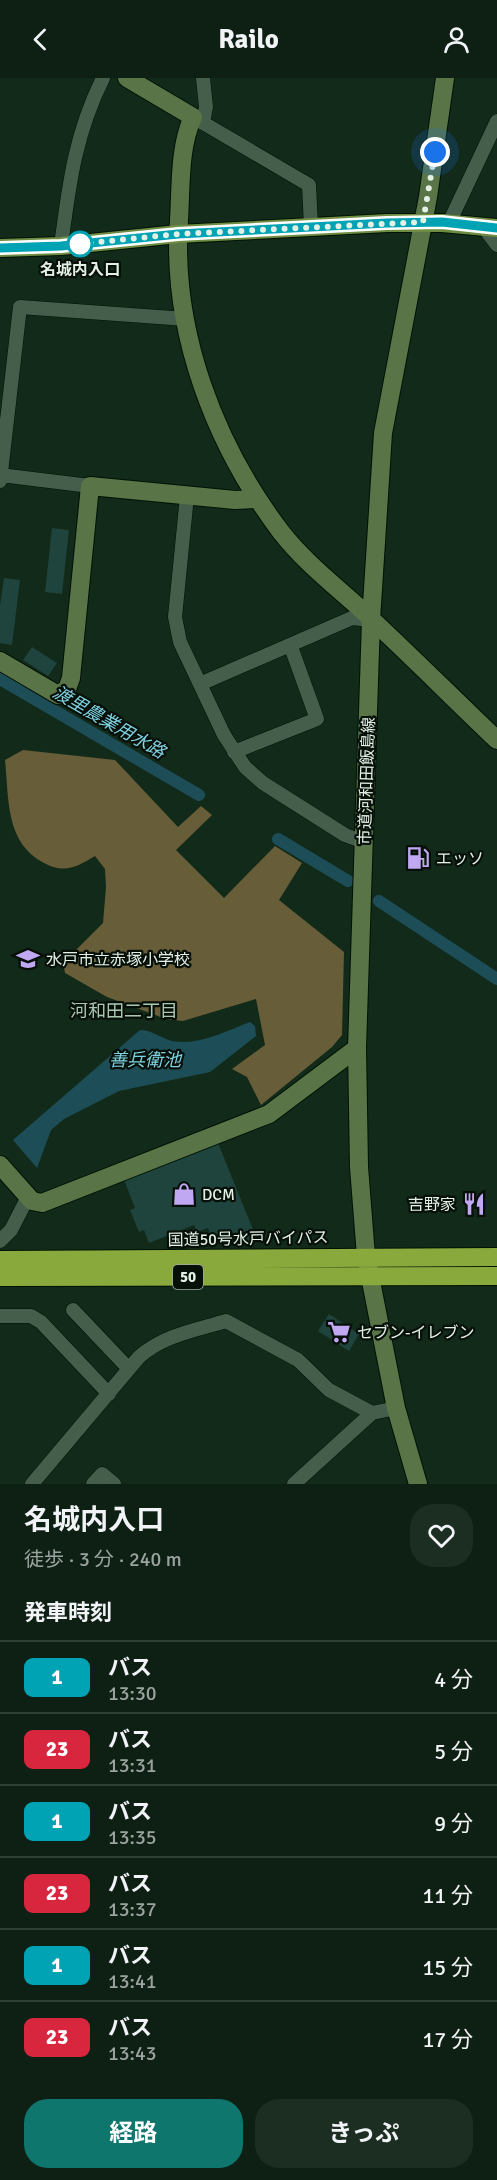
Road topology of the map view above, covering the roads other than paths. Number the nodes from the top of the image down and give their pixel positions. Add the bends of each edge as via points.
1 (103, 78) edge
2 (127, 78) edge
3 (203, 78) edge
4 (446, 78) edge
5 (198, 120) junction
6 (497, 122) edge
7 (423, 222) junction
8 (449, 223) junction
9 (311, 227) junction
10 (490, 227) edge
11 (178, 234) junction
12 (497, 245) edge
13 (61, 246) junction
14 (0, 248) edge
15 (186, 319) junction
16 (0, 475) edge
17 (0, 481) edge
18 (90, 486) junction
19 (187, 496) junction
20 (258, 499) junction
21 (371, 620) junction
22 (291, 647) junction
23 (0, 661) edge
24 (200, 684) junction
25 (497, 740) edge
26 (234, 752) junction
27 (364, 842) junction
28 (357, 1048) junction
29 (0, 1165) edge
30 (28, 1197) junction
31 (0, 1241) edge
32 (366, 1256) junction
33 (497, 1257) edge
34 (3, 1268) edge
35 (370, 1276) junction
36 (497, 1276) edge
37 (73, 1310) dead end
38 (0, 1316) edge
39 (129, 1369) junction
40 (109, 1394) junction
41 (396, 1408) junction
42 (372, 1413) junction
43 (32, 1484) edge
44 (93, 1484) edge
45 (114, 1484) edge
46 (294, 1484) edge
47 (418, 1484) edge

1 - 13 street via 77,142
2 - 5 street
3 - 5 street via 206,106
4 - 7 street, 市道河和田飯島線
5 - 9 street via 309,185
5 - 11 street via 187,136
6 - 8 street
7 - 8 main road
7 - 9 main road
7 - 21 street, 市道河和田飯島線 via 383,433
8 - 10 main road
9 - 11 main road
10 - 12 street
11 - 13 main road
11 - 15 street
13 - 14 main road
15 - 16 street via 20,307
15 - 20 street via 214,417
16 - 17 street
16 - 18 street
18 - 19 street
18 - 23 street via 67,689 58,695
19 - 20 street
19 - 24 street via 175,616 180,642
20 - 21 street via 283,534
21 - 22 street via 352,618
21 - 25 street
21 - 27 street, 市道河和田飯島線
22 - 24 street
22 - 26 street via 317,719
24 - 26 street
26 - 27 street via 263,783 345,835
27 - 28 street, 市道河和田飯島線
28 - 30 street via 268,1114 42,1203
28 - 32 street, 市道河和田飯島線 via 358,1157
29 - 30 street
30 - 31 street
32 - 33 highway, 国道50号水戸バイパス / 50
32 - 34 highway, 国道50号水戸バイパス / 50
32 - 35 street, 市道河和田飯島線
34 - 35 highway, 国道50号水戸バイパス / 50
35 - 36 highway, 国道50号水戸バイパス / 50
35 - 41 street, 市道河和田飯島線
37 - 39 street
38 - 40 street via 31,1316 41,1322
39 - 40 street
39 - 42 street via 151,1346 164,1339 226,1321 298,1360 329,1390
40 - 43 street
41 - 42 street
41 - 47 street, 市道河和田飯島線
42 - 46 street
44 - 45 street via 102,1474

